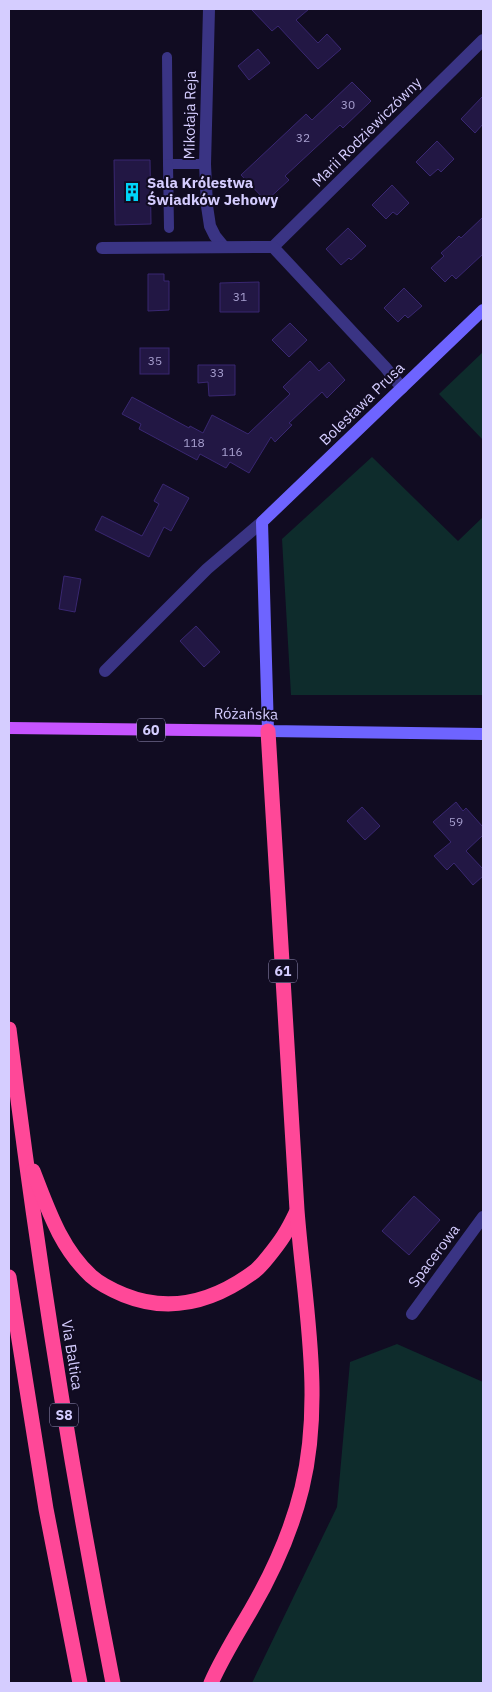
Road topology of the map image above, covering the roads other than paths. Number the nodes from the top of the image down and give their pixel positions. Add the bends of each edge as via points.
1 (209, 9) edge
2 (483, 40) edge
3 (167, 57) dead end
4 (168, 164) junction
5 (205, 164) junction
6 (169, 228) dead end
7 (224, 247) junction
8 (273, 247) junction
9 (102, 248) dead end
10 (483, 310) edge
11 (402, 388) junction
12 (262, 522) junction
13 (105, 671) dead end
14 (9, 728) edge
15 (268, 731) junction
16 (483, 734) edge
17 (9, 1029) edge
18 (23, 1144) junction
19 (297, 1212) junction
20 (483, 1217) edge
21 (9, 1277) edge
22 (412, 1314) dead end
23 (80, 1683) edge
24 (113, 1683) edge
25 (211, 1683) edge

1 - 5 street, Mikołaja Reja
2 - 8 street, Marii Rodziewiczówny
3 - 4 lane
4 - 5 lane
4 - 6 lane
5 - 7 street, Mikołaja Reja via 208,218 215,236
7 - 8 street
7 - 9 street
8 - 11 street
10 - 11 street, Bolesława Prusa
11 - 12 street, Bolesława Prusa
12 - 13 street, Bolesława Prusa via 207,569
12 - 15 street
14 - 15 main road, Różańska / 60
15 - 16 street, Różańska
15 - 19 highway, 61
17 - 18 highway, Via Baltica / S8
18 - 19 highway, 61 via 55,1227 67,1247 92,1277 107,1288 138,1300 163,1305 180,1304 201,1300 228,1287 256,1270 286,1236
18 - 24 highway, Via Baltica / S8 via 65,1423
19 - 25 highway via 312,1370 312,1427 302,1490 275,1562
20 - 22 street, Spacerowa
21 - 23 highway, S8 via 46,1509

